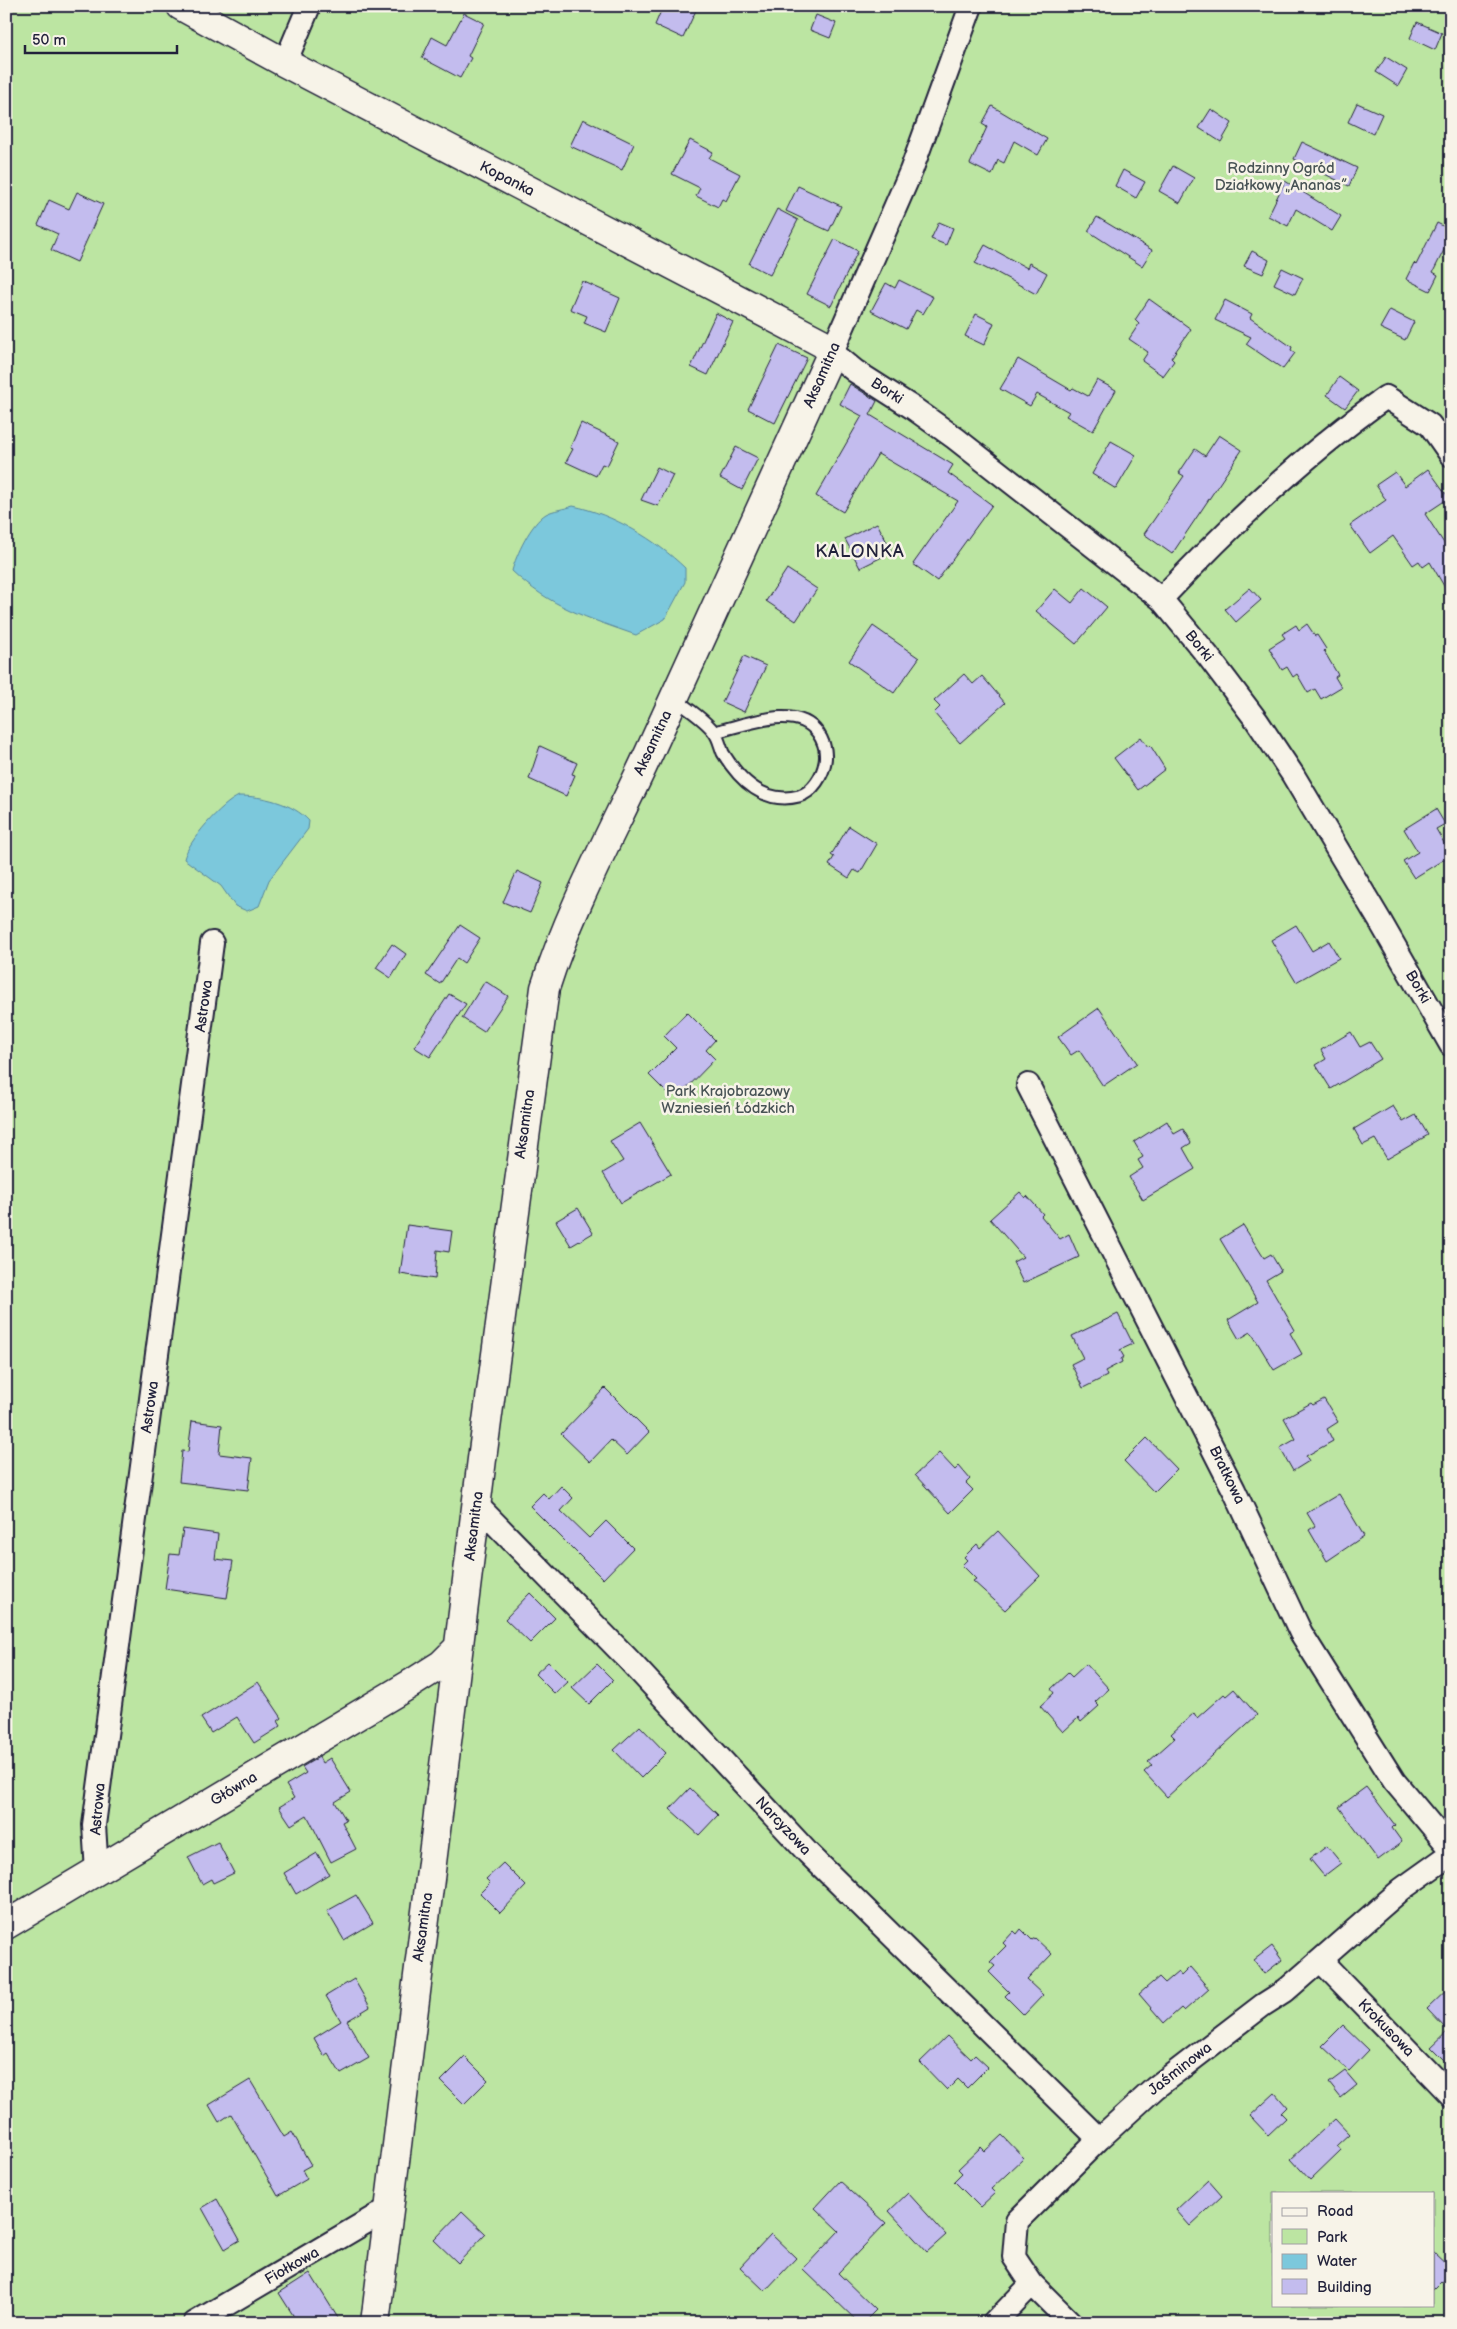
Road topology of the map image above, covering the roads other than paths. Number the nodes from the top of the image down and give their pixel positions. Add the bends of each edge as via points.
1 (181, 6) edge
2 (309, 6) edge
3 (971, 6) edge
4 (285, 63) junction
5 (832, 352) junction
6 (1451, 455) edge
7 (1160, 599) junction
8 (674, 698) junction
9 (714, 732) junction
10 (212, 943) dead end
11 (1451, 1045) edge
12 (1028, 1085) dead end
13 (476, 1504) junction
14 (458, 1648) junction
15 (1451, 1849) edge
16 (1451, 1854) edge
17 (97, 1872) junction
18 (6, 1925) edge
19 (1321, 1960) junction
20 (1451, 2095) edge
21 (1098, 2139) junction
22 (388, 2209) junction
23 (1032, 2284) junction
24 (195, 2323) edge
25 (375, 2323) edge
26 (994, 2323) edge
27 (1071, 2323) edge

1 - 4 street, Kopanka
2 - 4 street
3 - 5 street, Aksamitna via 912,171
4 - 5 street, Kopanka via 803,332
5 - 7 street, Borki via 955,438
5 - 8 street, Aksamitna
6 - 7 street via 1430,425 1386,397 1351,422 1216,541
7 - 11 street, Borki via 1252,714 1293,775
8 - 9 lane
8 - 13 street, Aksamitna via 570,921 545,988
9 - 9 lane via 723,752 745,781 758,792 773,798 802,795 816,784 824,771 823,741 806,723 793,718
10 - 17 street, Astrowa via 94,1825
12 - 15 street, Bratkowa via 1234,1490 1301,1633 1394,1781
13 - 14 street, Aksamitna
13 - 21 street, Narcyzowa via 627,1658 808,1853
14 - 17 street, Główna via 427,1674
14 - 22 street, Aksamitna
16 - 19 street, Jaśminowa via 1402,1889
17 - 18 street, Główna
19 - 20 street, Krokusowa
19 - 21 street, Jaśminowa via 1285,1991 1155,2088
21 - 23 street, Jaśminowa via 1017,2222 1014,2257
22 - 24 street, Fiołkowa
22 - 25 street, Aksamitna
23 - 26 street
23 - 27 street, Jaśminowa

